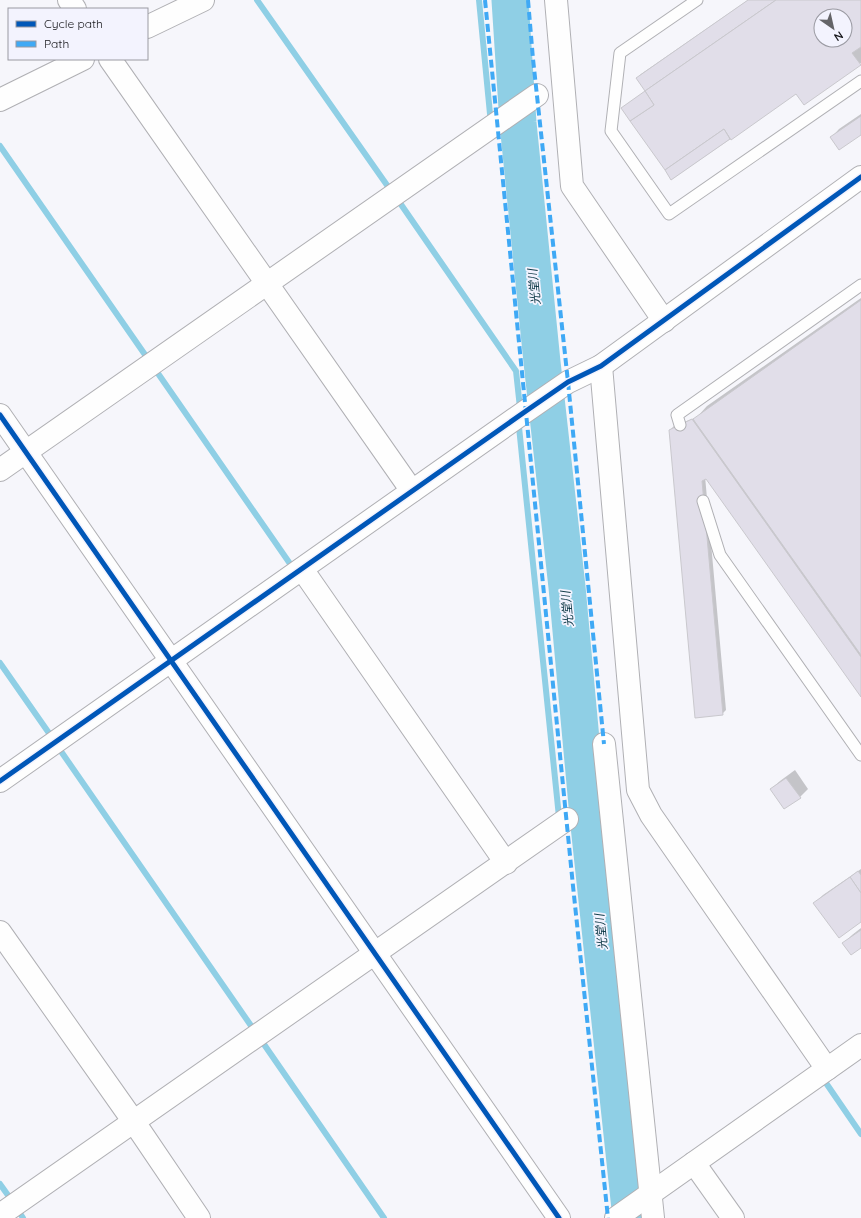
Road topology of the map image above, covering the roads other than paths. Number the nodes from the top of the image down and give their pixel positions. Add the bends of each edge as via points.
1 (69, 0) edge
2 (203, 0) edge
3 (556, 0) edge
4 (697, 0) edge
5 (75, 8) edge
6 (148, 27) edge
7 (81, 60) edge
8 (111, 60) edge
9 (861, 82) edge
10 (537, 95) dead end
11 (0, 100) edge
12 (861, 177) edge
13 (268, 284) junction
14 (861, 285) edge
15 (664, 321) junction
16 (601, 366) junction
17 (0, 415) edge
18 (680, 425) dead end
19 (26, 452) junction
20 (0, 470) edge
21 (412, 491) junction
22 (703, 501) dead end
23 (302, 569) junction
24 (171, 661) junction
25 (604, 744) dead end
26 (861, 755) edge
27 (0, 781) edge
28 (567, 820) dead end
29 (506, 863) junction
30 (0, 932) edge
31 (375, 954) junction
32 (861, 1045) edge
33 (827, 1069) junction
34 (134, 1122) junction
35 (694, 1163) junction
36 (650, 1195) junction
37 (0, 1216) edge
38 (199, 1218) edge
39 (559, 1218) edge
40 (616, 1218) edge
41 (652, 1218) edge
42 (733, 1218) edge

1 - 5 street
2 - 6 street
3 - 15 street via 572,186
4 - 9 lane via 620,53 611,131 670,214
7 - 11 street
8 - 13 street
10 - 13 street
12 - 15 street
13 - 19 street
13 - 21 street
14 - 18 lane via 677,415
15 - 16 street
16 - 21 street via 568,382
16 - 33 street via 638,790 651,815
17 - 19 street
19 - 20 street
19 - 24 street
21 - 23 street
22 - 26 lane via 720,555
23 - 24 street
23 - 29 street
24 - 27 street
24 - 31 street
25 - 36 street
28 - 29 street
29 - 31 street
30 - 34 street
31 - 34 street
31 - 39 street
32 - 33 street
33 - 35 street
34 - 37 street
34 - 38 street
35 - 36 street
35 - 42 street
36 - 40 street
36 - 41 street

